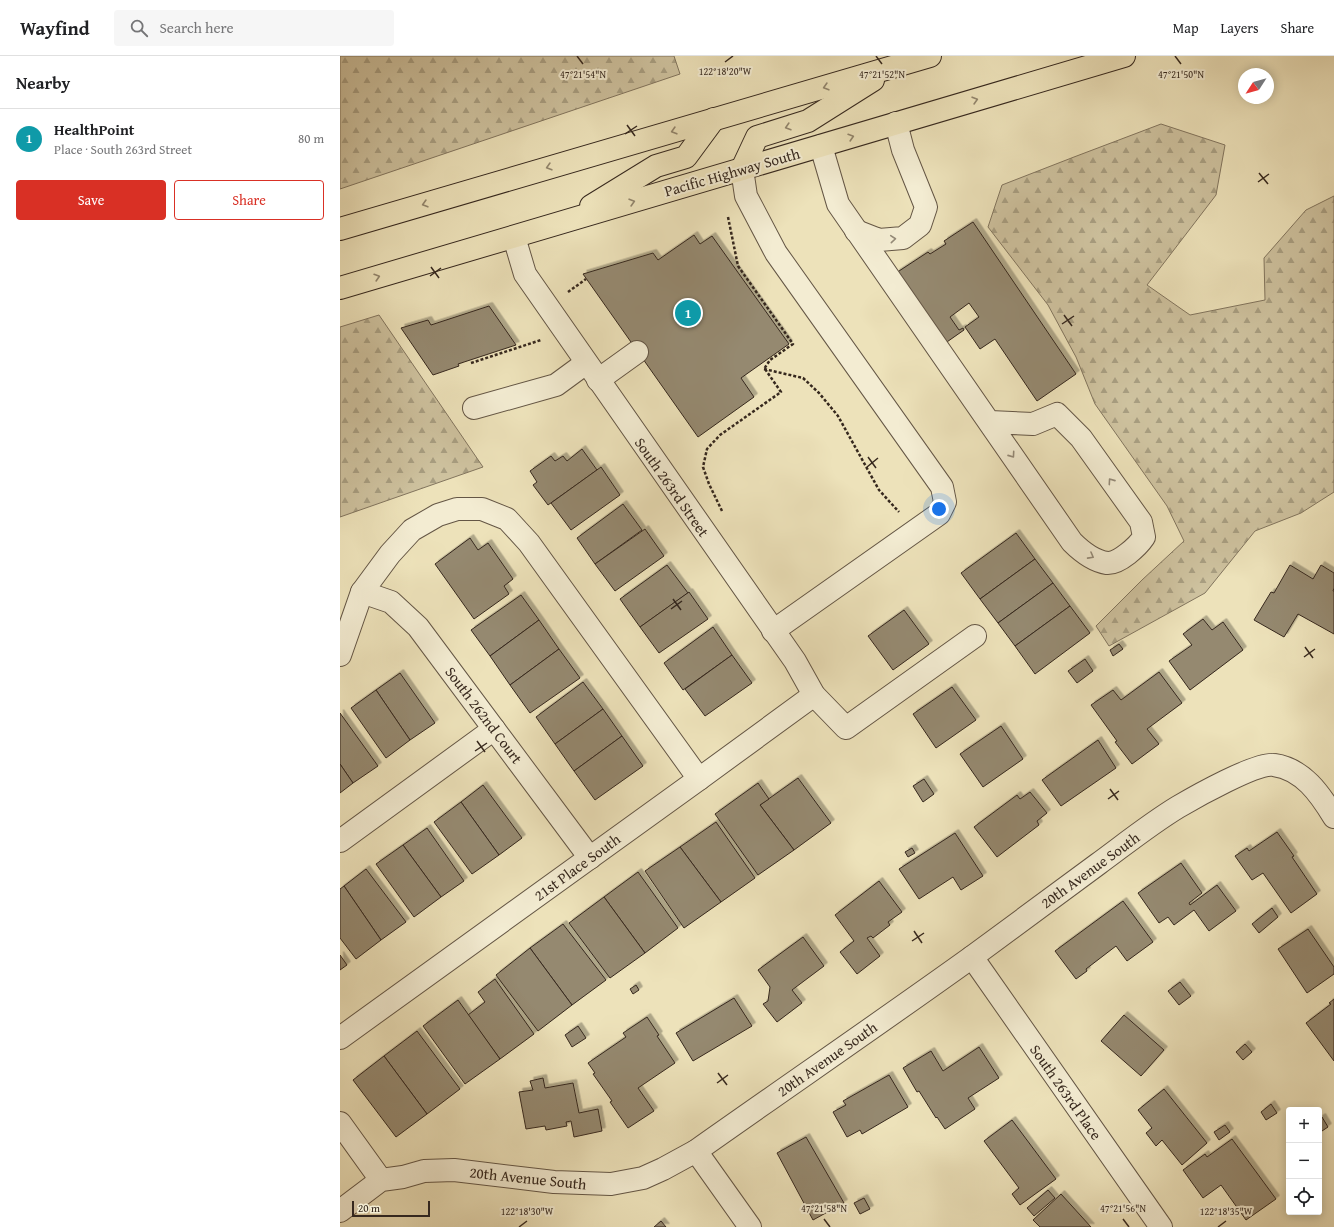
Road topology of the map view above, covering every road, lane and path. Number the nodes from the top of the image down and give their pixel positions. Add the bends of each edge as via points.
1 (930, 56) edge
2 (1124, 56) edge
3 (894, 67) junction
4 (714, 119) junction
5 (896, 123) junction
6 (821, 146) junction
7 (742, 169) junction
8 (728, 216) dead end
9 (566, 221) junction
10 (340, 229) edge
11 (856, 231) junction
12 (514, 237) junction
13 (586, 279) dead end
14 (340, 288) edge
15 (563, 296) dead end
16 (541, 340) dead end
17 (638, 352) dead end
18 (471, 363) dead end
19 (764, 369) junction
20 (592, 372) junction
21 (474, 408) dead end
22 (990, 422) junction
23 (725, 517) dead end
24 (915, 531) junction
25 (362, 592) junction
26 (773, 631) junction
27 (975, 636) dead end
28 (340, 655) edge
29 (814, 695) junction
30 (494, 729) junction
31 (699, 779) junction
32 (1334, 817) edge
33 (340, 841) edge
34 (590, 858) junction
35 (972, 957) junction
36 (340, 1038) edge
37 (340, 1123) edge
38 (696, 1151) junction
39 (381, 1180) junction
40 (340, 1211) edge
41 (750, 1227) edge
42 (1161, 1227) edge

1 - 3 main road
5 -> 2 main road, Pacific Highway South
3 -> 4 main road
3 -> 7 main road via 808,121 757,137
4 - 9 main road via 686,157 656,166
4 -> 10 main road
6 -> 5 main road, Pacific Highway South
11 -> 5 street via 879,240 903,238 920,225 926,207 903,150
6 - 7 main road, Pacific Highway South
6 - 11 street via 838,204
9 -> 7 main road, Pacific Highway South
7 - 24 street via 746,196 776,253 942,487 945,502 939,514
8 - 19 path via 738,266 793,344 770,360
9 - 12 main road, Pacific Highway South
11 - 22 street
14 -> 12 main road, Pacific Highway South
12 - 20 street, South 263rd Street via 525,274
13 - 15 path
16 - 18 path
17 - 20 street
19 - 23 path via 781,392 720,435 707,448 703,467
19 - 24 path via 803,378 819,393 838,416 879,490
20 - 21 street
20 - 26 street, South 263rd Street
22 -> 22 street via 1080,550 1092,558 1108,563 1121,558 1140,543 1144,537 1141,522 1081,438 1057,414 1033,424
24 - 26 street
25 - 28 street
25 - 30 street, South 262nd Court via 391,602 418,627
25 - 31 street via 390,554 412,530 438,514 457,509 482,510 507,520 529,543
26 - 29 street, South 263rd Street via 795,661
27 - 29 street, South 263rd Street via 846,728
29 - 31 street, 21st Place South
30 - 33 street
30 - 34 street, South 262nd Court
31 - 34 street, 21st Place South
32 - 35 street, 20th Avenue South via 1302,776 1290,769 1273,764 1251,770 1177,808
34 - 36 street, 21st Place South
35 - 38 street, 20th Avenue South
35 - 42 street, South 263rd Place
37 - 39 street
38 - 39 street, 20th Avenue South via 643,1178 611,1184 554,1182 454,1170 424,1171
38 - 41 street
39 - 40 street, 20th Avenue South

